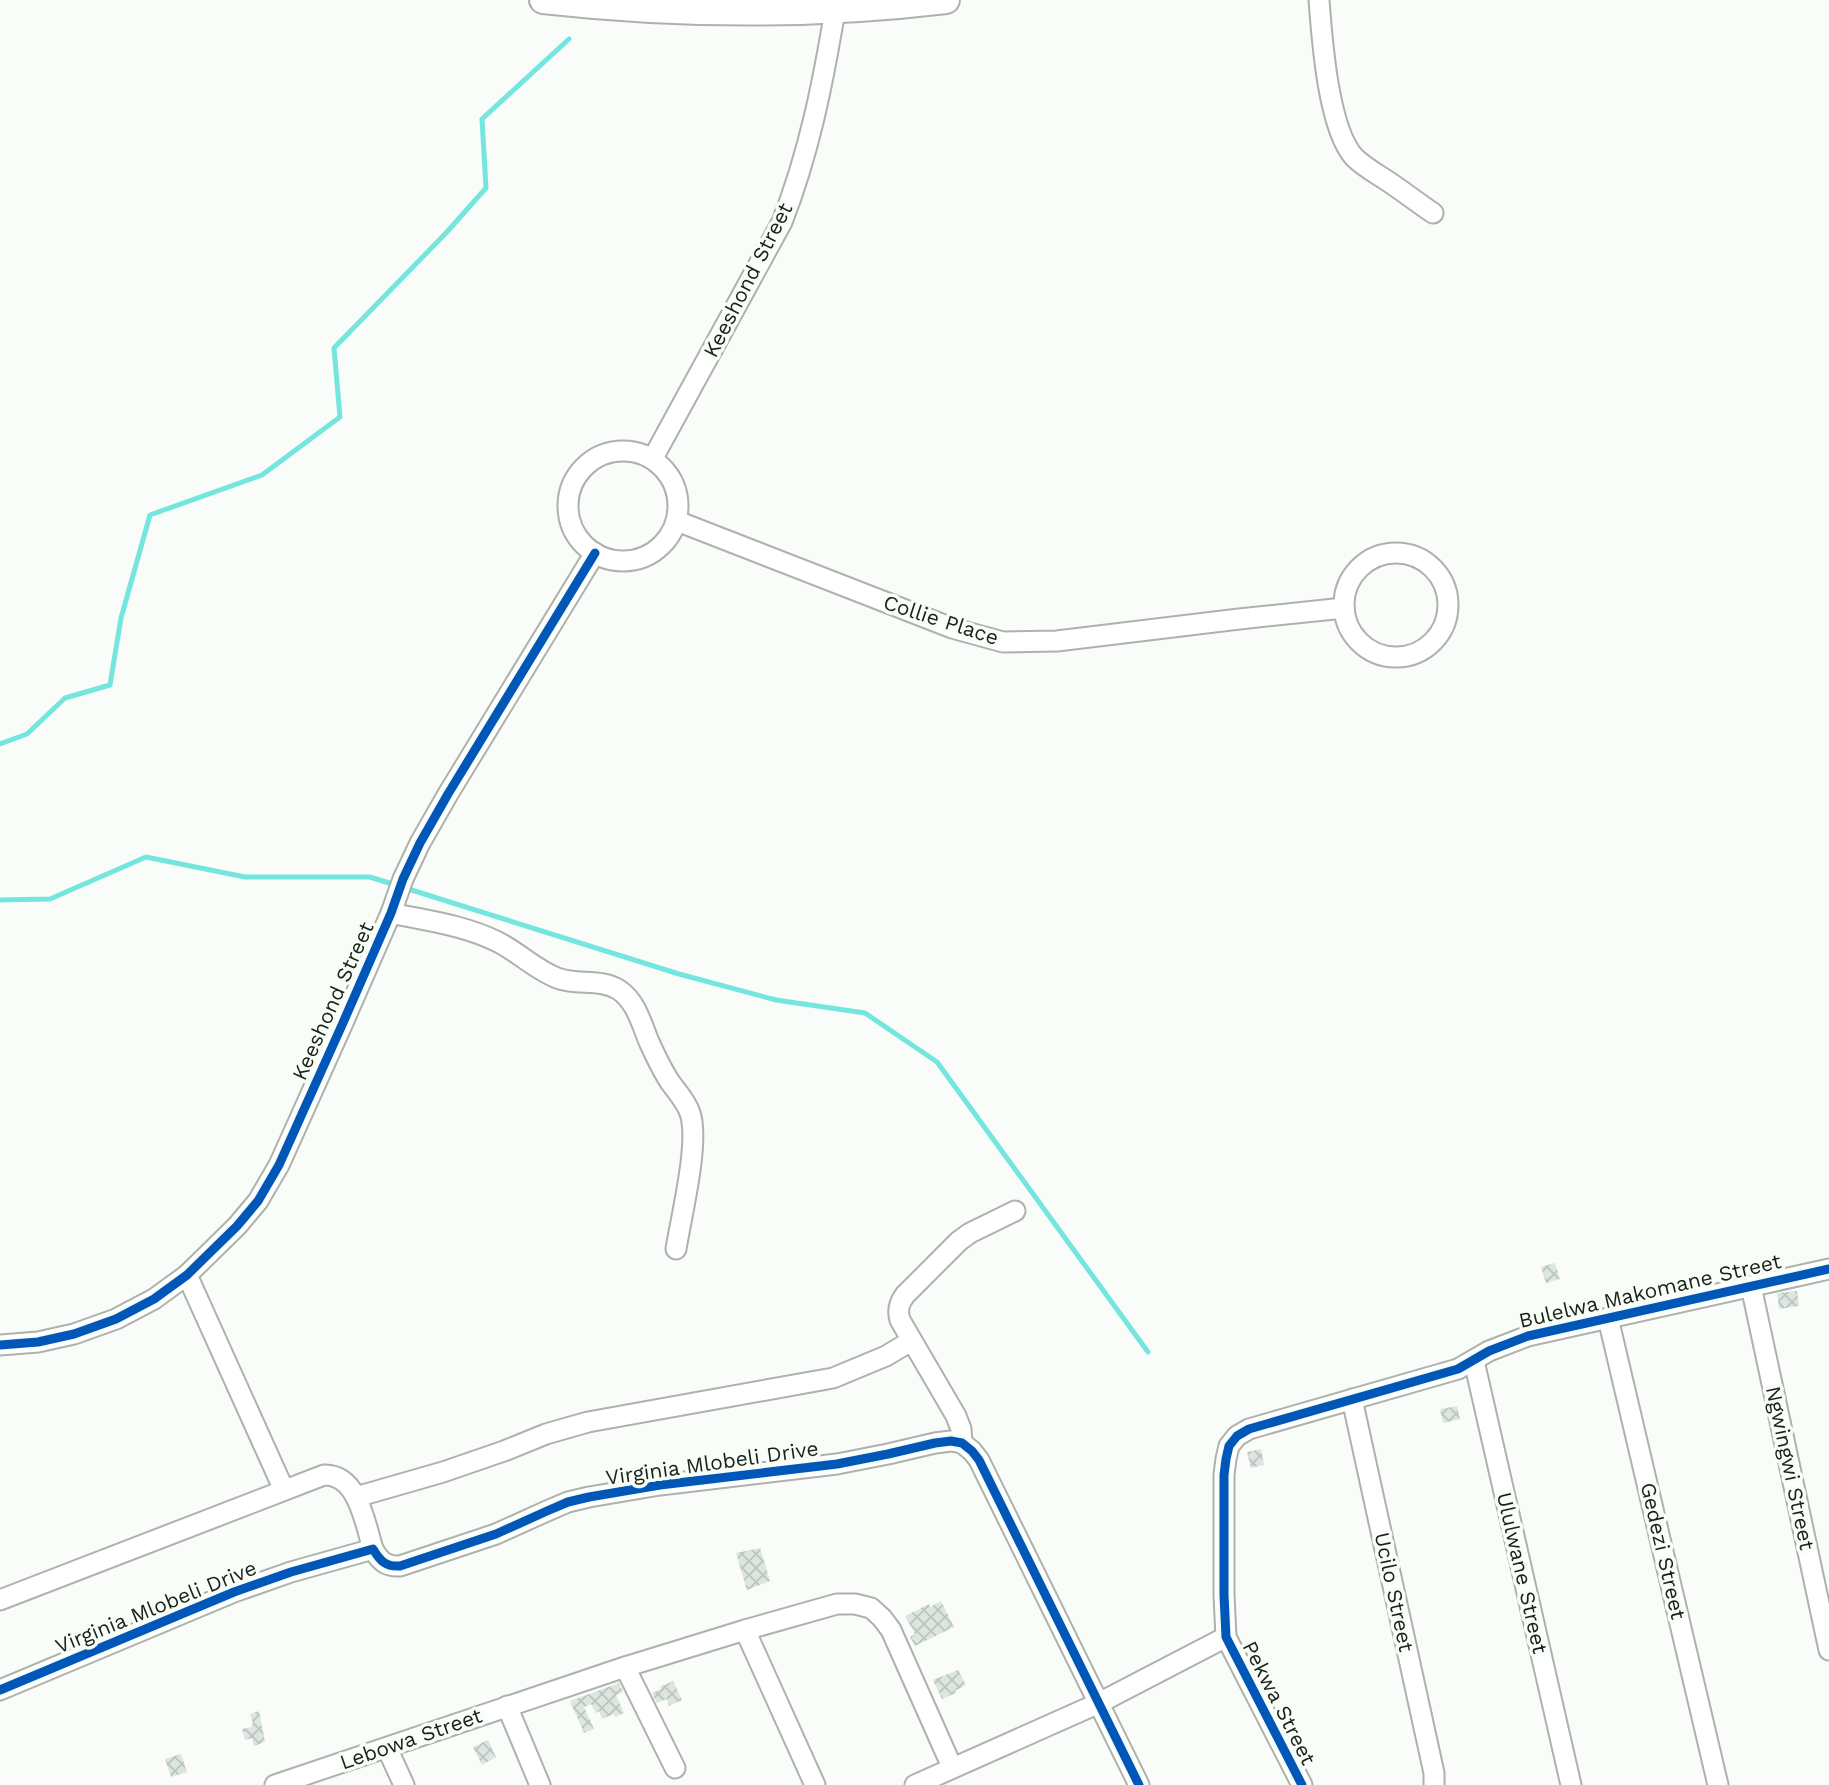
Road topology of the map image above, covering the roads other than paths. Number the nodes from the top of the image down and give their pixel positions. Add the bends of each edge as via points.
1 (543, 0) edge
2 (946, 0) edge
3 (1319, 0) edge
4 (835, 10) junction
5 (1433, 214) dead end
6 (653, 458) junction
7 (677, 521) junction
8 (595, 553) junction
9 (1344, 608) junction
10 (397, 895) junction
11 (1015, 1211) dead end
12 (676, 1249) dead end
13 (1829, 1269) edge
14 (187, 1275) junction
15 (1751, 1286) junction
16 (1608, 1318) junction
17 (911, 1341) junction
18 (0, 1345) edge
19 (1474, 1361) junction
20 (1352, 1399) junction
21 (962, 1443) junction
22 (284, 1490) junction
23 (356, 1497) junction
24 (373, 1549) junction
25 (0, 1600) edge
26 (745, 1630) junction
27 (1226, 1637) junction
28 (1829, 1650) edge
29 (625, 1667) junction
30 (0, 1690) edge
31 (1099, 1703) junction
32 (507, 1706) junction
33 (387, 1748) junction
34 (952, 1767) junction
35 (675, 1768) dead end
36 (275, 1785) edge
37 (404, 1785) edge
38 (540, 1785) edge
39 (815, 1785) edge
40 (915, 1785) edge
41 (1139, 1785) edge
42 (1302, 1785) edge
43 (1434, 1785) edge
44 (1571, 1785) edge
45 (1718, 1785) edge

1 - 4 street via 691,12
2 - 4 street
3 - 5 street via 1334,114 1344,141 1367,168
4 - 6 street, Keeshond Street via 810,139 782,222
6 - 7 street via 664,467 678,492
6 - 8 street via 615,451 580,470 568,499 568,515 582,543
7 - 8 street via 651,554 622,561
7 - 9 street, Collie Place via 952,628 1003,642 1057,641
8 - 10 street, Keeshond Street via 448,794
9 - 9 street via 1345,591 1353,575 1380,555 1398,552 1430,564 1448,593 1444,627 1420,652 1404,657 1370,650 1347,625
10 - 12 street via 517,953 557,978 612,986 628,999 693,1125
10 - 14 street, Keeshond Street via 279,1165 258,1201
11 - 17 street via 959,1241 905,1295 898,1312
13 - 15 street, Bulelwa Makomane Street
14 - 18 street, Keeshond Street via 154,1299 74,1334
14 - 22 street
15 - 16 street, Bulelwa Makomane Street
15 - 28 street, Ngwingwi Street
16 - 19 street, Bulelwa Makomane Street via 1528,1336
16 - 45 street, Gedezi Street
17 - 21 street via 956,1416
17 - 23 street via 833,1378 588,1422
19 - 20 street, Bulelwa Makomane Street via 1438,1376
19 - 44 street, Ululwane Street
20 - 27 street, Bulelwa Makomane Street via 1249,1429 1229,1446 1224,1475
20 - 43 street, Ucilo Street
21 - 24 street, Virginia Mlobeli Drive via 935,1443 837,1464 589,1497 400,1566 388,1566
21 - 31 street via 979,1460
22 - 23 street via 332,1475 345,1482
22 - 25 street
23 - 24 street
24 - 30 street, Virginia Mlobeli Drive via 234,1592
26 - 29 street, Lebowa Street
26 - 34 street, Lebowa Street via 837,1604 871,1608 891,1630
26 - 39 street
27 - 31 street
27 - 42 street, Pekwa Street
29 - 32 street, Lebowa Street
29 - 35 street
31 - 34 street
31 - 41 street
32 - 33 street, Lebowa Street
32 - 38 street, Lebowa Street
33 - 36 street, Lebowa Street
33 - 37 street
34 - 40 street

